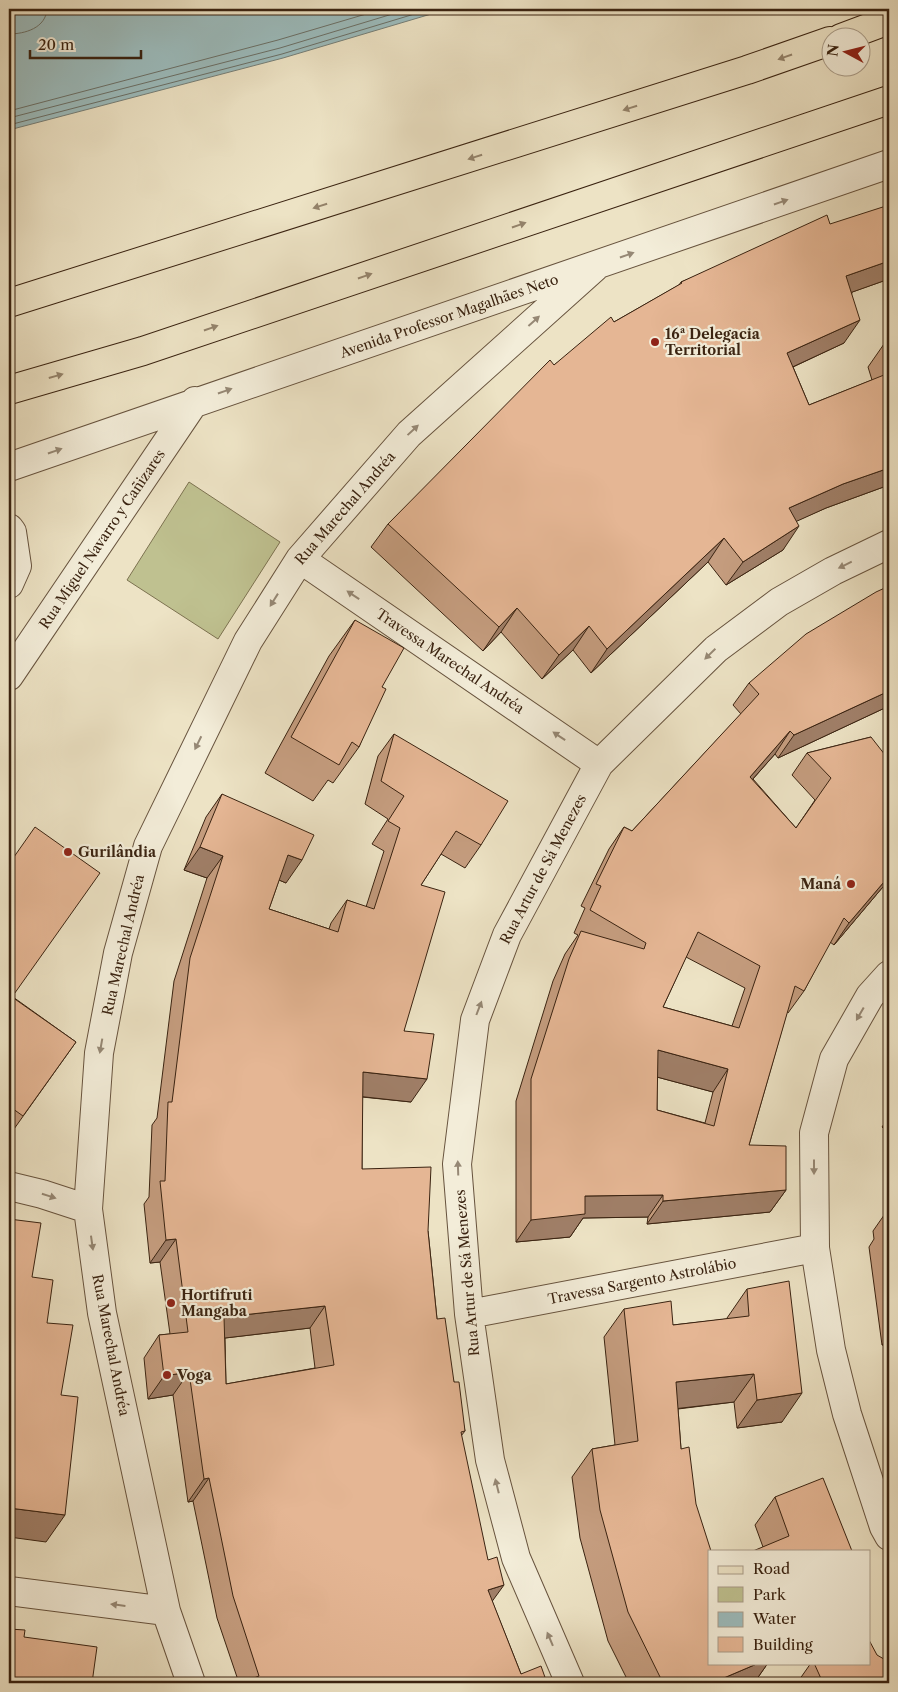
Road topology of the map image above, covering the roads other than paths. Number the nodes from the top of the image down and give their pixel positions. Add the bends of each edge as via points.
1 (889, 20) edge
2 (868, 28) edge
3 (820, 44) edge
4 (889, 100) edge
5 (889, 164) edge
6 (595, 266) junction
7 (9, 303) edge
8 (9, 390) edge
9 (195, 401) junction
10 (9, 467) edge
11 (9, 528) edge
12 (889, 544) edge
13 (300, 558) junction
14 (9, 584) edge
15 (9, 676) edge
16 (599, 764) junction
17 (889, 975) edge
18 (9, 1186) edge
19 (88, 1209) junction
20 (815, 1248) junction
21 (469, 1314) junction
22 (888, 1528) edge
23 (9, 1591) edge
24 (166, 1611) junction
25 (191, 1683) edge
26 (570, 1683) edge

1 - 2 main road
3 -> 7 main road
8 -> 4 main road via 144,351
6 -> 5 street, Avenida Professor Magalhães Neto
9 -> 6 street, Avenida Professor Magalhães Neto
13 -> 6 street, Rua Marechal Andréa via 409,434
10 -> 9 street, Avenida Professor Magalhães Neto
9 - 15 street, Rua Miguel Navarro y Cañizares
11 - 14 street via 17,566
12 -> 16 street, Rua Artur de Sá Menezes via 779,602 716,649
16 -> 13 street, Travessa Marechal Andréa
13 -> 19 street, Rua Marechal Andréa via 248,641 148,846 118,953 99,1053
21 -> 16 street, Rua Artur de Sá Menezes via 458,1164 474,1020 507,935
17 -> 20 street via 870,996 834,1059 814,1133
18 -> 19 street
19 -> 24 street, Rua Marechal Andréa via 102,1313
20 - 21 street, Travessa Sargento Astrolábio
20 - 22 street via 831,1350 847,1414
26 -> 21 street, Rua Artur de Sá Menezes via 516,1558 490,1460
24 -> 23 street
24 - 25 street, Rua Marechal Andréa

